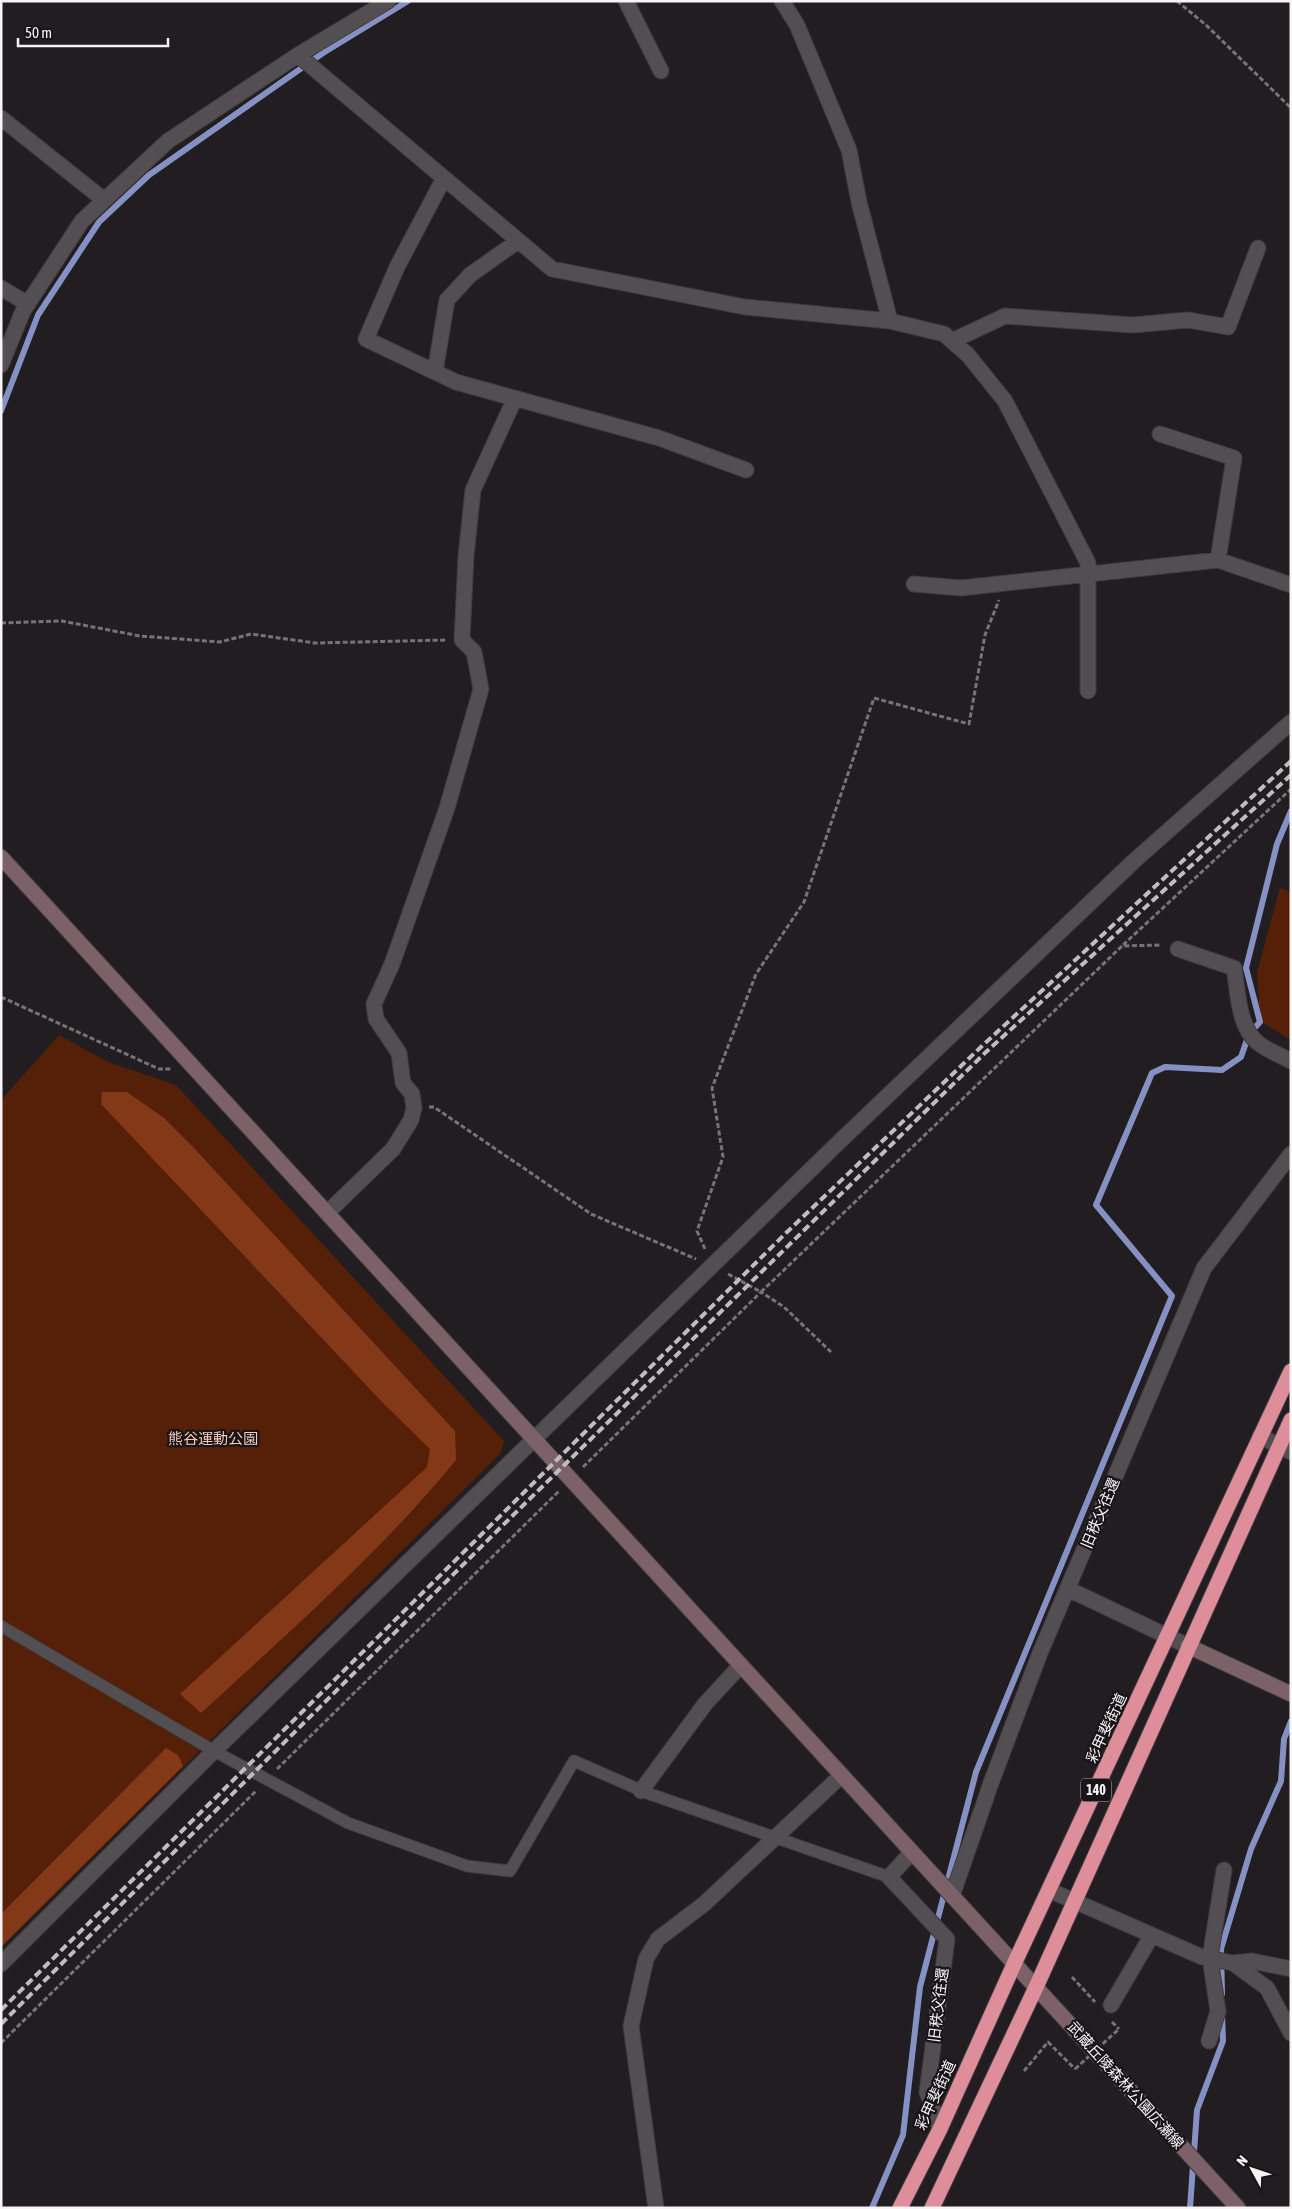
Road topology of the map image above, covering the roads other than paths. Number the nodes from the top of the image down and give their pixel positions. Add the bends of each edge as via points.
1 (388, 1) edge
2 (626, 1) edge
3 (782, 1) edge
4 (298, 55) junction
5 (661, 71) dead end
6 (1, 118) edge
7 (444, 178) junction
8 (104, 200) junction
9 (518, 241) junction
10 (1258, 248) dead end
11 (1, 288) edge
12 (28, 304) junction
13 (890, 321) junction
14 (952, 340) junction
15 (5, 345) edge
16 (1, 365) edge
17 (435, 372) junction
18 (515, 398) junction
19 (1160, 434) dead end
20 (746, 470) dead end
21 (1218, 560) junction
22 (1088, 574) junction
23 (914, 584) dead end
24 (1291, 585) edge
25 (1088, 691) dead end
26 (1291, 722) edge
27 (1, 857) edge
28 (1178, 949) road end
29 (1291, 1061) edge
30 (1290, 1156) edge
31 (327, 1213) junction
32 (1291, 1370) edge
33 (1291, 1420) edge
34 (1260, 1436) junction
35 (534, 1440) junction
36 (1285, 1449) edge
37 (1068, 1588) junction
38 (1, 1626) edge
39 (1168, 1636) junction
40 (1188, 1646) junction
41 (741, 1665) junction
42 (1291, 1694) edge
43 (214, 1751) junction
44 (842, 1775) junction
45 (641, 1791) junction
46 (776, 1838) junction
47 (912, 1852) junction
48 (1224, 1870) dead end
49 (889, 1877) junction
50 (1049, 1890) junction
51 (952, 1896) junction
52 (1073, 1900) junction
53 (1152, 1935) junction
54 (1210, 1958) junction
55 (1014, 1962) junction
56 (1233, 1963) junction
57 (1, 1964) edge
58 (1291, 1970) edge
59 (1036, 1985) junction
60 (1111, 2005) dead end
61 (1291, 2033) edge
62 (1209, 2041) dead end
63 (940, 2129) junction
64 (656, 2208) edge
65 (900, 2208) edge
66 (932, 2208) edge
67 (1238, 2208) edge

1 - 4 street
2 - 5 street
3 - 13 street via 797,25 849,150
4 - 7 street
4 - 8 street via 168,141
6 - 8 street
7 - 9 street
7 - 17 street via 397,267 366,339
8 - 12 street via 82,220
9 - 13 street via 552,269 746,307
9 - 17 street via 470,275 447,300
10 - 14 street via 1228,327 1188,320 1133,325 1005,316
11 - 12 street
12 - 15 street
13 - 14 street via 944,334
14 - 22 street via 1005,401 1088,563
15 - 16 street
17 - 18 street via 456,382
18 - 20 street via 659,438
18 - 31 street via 473,490 462,640 474,652 481,689 448,808 392,964 374,1004 376,1019 399,1052 403,1083 412,1094 414,1108 411,1120 393,1149
19 - 21 street via 1234,458
21 - 22 street
21 - 24 street
22 - 23 street via 961,588
22 - 25 street
26 - 35 street via 1134,861 837,1144
27 - 31 street, 武蔵丘陵森林公園広瀬線
28 - 29 street via 1234,968 1242,1016 1249,1034 1258,1043
30 - 37 street, 旧秩父往還 via 1204,1268
31 - 35 street, 武蔵丘陵森林公園広瀬線
32 - 34 highway, 彩甲斐街道 / 140
33 - 36 highway, 140
34 - 36 street
34 - 39 highway, 彩甲斐街道 / 140
35 - 41 street, 武蔵丘陵森林公園広瀬線
35 - 43 street
36 - 40 highway, 140
37 - 39 street
37 - 51 street, 旧秩父往還 via 994,1774
38 - 43 lane
39 - 40 street
39 - 50 highway, 彩甲斐街道 / 140
40 - 42 street
40 - 52 highway, 140
41 - 44 street, 武蔵丘陵森林公園広瀬線
41 - 45 street via 705,1704
43 - 45 lane via 348,1823 467,1866 510,1871 574,1761
43 - 57 street
44 - 46 street
44 - 47 street, 武蔵丘陵森林公園広瀬線
45 - 46 lane
46 - 49 lane
46 - 64 street via 704,1904 658,1939 646,1959 631,2026
47 - 49 street
47 - 51 street, 武蔵丘陵森林公園広瀬線
48 - 54 street
49 - 63 street, 旧秩父往還 via 947,1939 927,2092
50 - 52 street
50 - 55 highway, 彩甲斐街道 / 140
51 - 55 street, 武蔵丘陵森林公園広瀬線
52 - 53 street
52 - 59 highway, 140
53 - 54 street
53 - 60 street
54 - 56 street
54 - 62 street via 1218,2011
55 - 59 street, 武蔵丘陵森林公園広瀬線
55 - 63 highway, 彩甲斐街道 / 140
56 - 58 street via 1252,1961
56 - 61 street via 1267,1988
59 - 66 highway, 140
59 - 67 street, 武蔵丘陵森林公園広瀬線
63 - 65 highway, 彩甲斐街道 / 140

